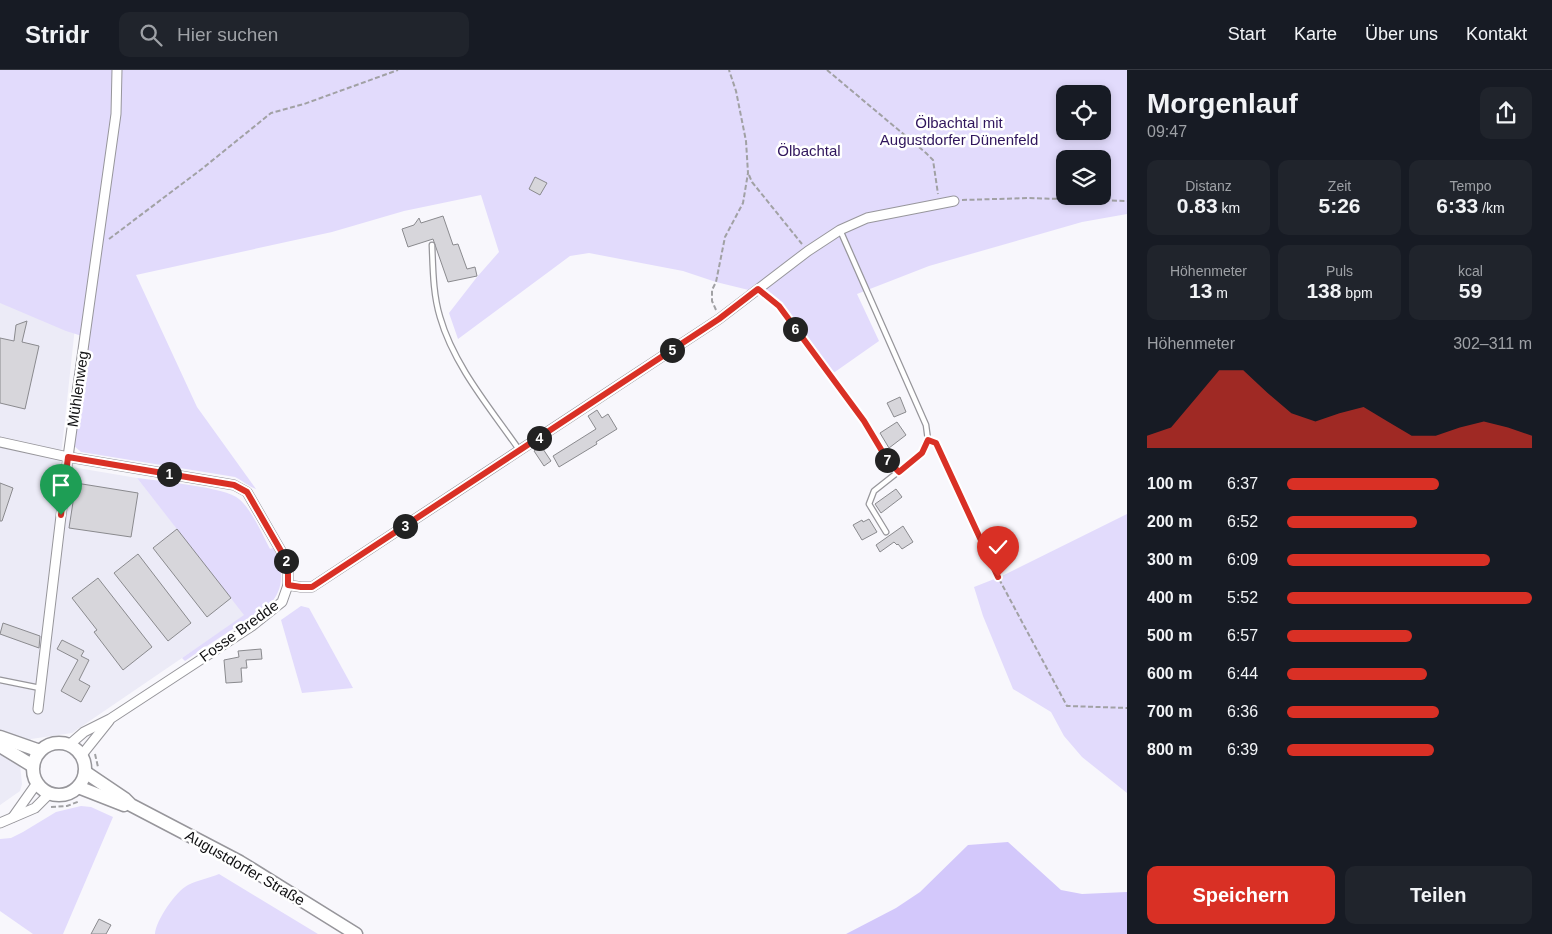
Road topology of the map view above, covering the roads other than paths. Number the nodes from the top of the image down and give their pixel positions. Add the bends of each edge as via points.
1 (117, 70) edge
2 (954, 201) road end
3 (840, 230) junction
4 (432, 245) dead end
5 (0, 442) edge
6 (520, 451) junction
7 (68, 457) junction
8 (886, 532) dead end
9 (288, 585) junction
10 (0, 680) edge
11 (40, 688) junction
12 (38, 709) dead end
13 (110, 719) junction
14 (0, 737) edge
15 (70, 745) junction
16 (0, 746) edge
17 (40, 751) junction
18 (82, 756) junction
19 (33, 766) junction
20 (85, 772) junction
21 (37, 783) junction
22 (78, 787) junction
23 (50, 793) junction
24 (131, 805) junction
25 (12, 818) junction
26 (0, 823) edge
27 (356, 934) edge

1 - 7 street, Mühlenweg via 116,114
2 - 3 street via 867,218
3 - 6 street via 808,250 719,319
3 - 8 lane via 926,425 928,440 922,453 874,491 868,504
4 - 6 lane via 434,288 450,345
5 - 7 street, Fosse Bredde
6 - 9 street via 312,587
7 - 9 street, Fosse Bredde via 234,485 247,492 288,563
7 - 11 street, Mühlenweg
9 - 13 street, Fosse Bredde via 282,602 252,626
10 - 11 lane
11 - 12 street, Mühlenweg
13 - 15 street, Fosse Bredde via 84,732
13 - 18 street, Fosse Bredde
14 - 17 main road
15 - 17 main road via 54,744
15 - 18 main road
16 - 19 main road
17 - 19 main road
18 - 20 main road
19 - 21 main road
20 - 22 main road
20 - 24 main road, Augustdorfer Straße
21 - 23 main road
21 - 25 street
22 - 23 main road via 65,794
22 - 24 main road, Augustdorfer Straße
23 - 25 street via 35,808
24 - 27 main road, Augustdorfer Straße via 240,862
25 - 26 street

